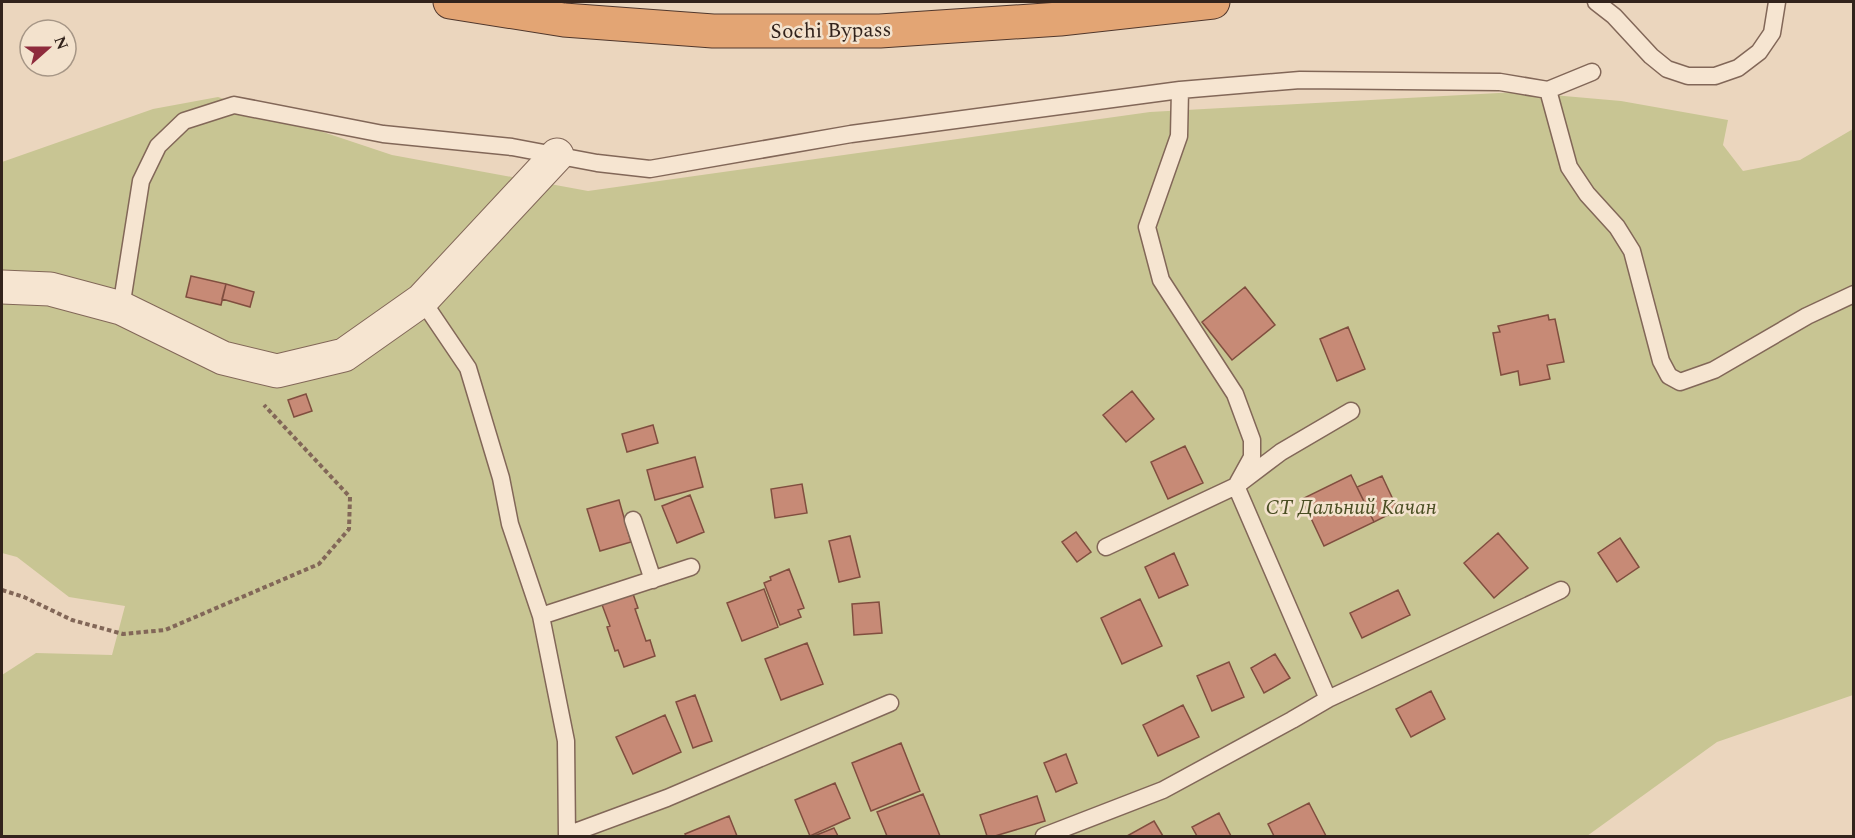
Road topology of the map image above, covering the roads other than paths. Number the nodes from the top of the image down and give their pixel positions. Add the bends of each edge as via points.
1 (450, 2) edge
2 (1213, 2) edge
3 (1596, 2) edge
4 (1777, 2) edge
5 (1592, 72) dead end
6 (1180, 90) junction
7 (1548, 90) junction
8 (557, 155) junction
9 (2, 287) edge
10 (1854, 294) edge
11 (422, 300) junction
12 (121, 308) junction
13 (1351, 411) dead end
14 (1236, 486) junction
15 (633, 520) dead end
16 (1106, 547) dead end
17 (691, 567) dead end
18 (652, 580) junction
19 (1561, 590) dead end
20 (541, 616) junction
21 (1328, 699) junction
22 (890, 703) dead end
23 (567, 836) edge
24 (1044, 837) edge

1 - 2 highway, Sochi Bypass via 564,20 713,31 891,30 1060,20
3 - 4 lane via 1659,63 1688,76 1715,76 1738,68 1759,52 1772,33
5 - 7 lane
6 - 7 lane via 1300,80 1500,82
6 - 8 lane via 851,134 650,170
6 - 14 lane via 1179,136 1147,227 1161,280 1235,394 1252,440 1252,457
7 - 10 lane via 1569,167 1632,251 1668,376 1680,382 1713,370
8 - 11 street
8 - 12 lane via 382,134 234,105 184,121 158,146 141,181
9 - 12 street via 50,289
11 - 12 street via 344,355 277,371 223,358
11 - 20 lane via 468,368 501,478 510,524
13 - 14 lane via 1281,452
14 - 16 lane
14 - 21 lane
15 - 18 lane
17 - 18 lane
18 - 20 lane
19 - 21 lane
20 - 23 lane via 566,741
21 - 24 lane via 1163,790
22 - 23 lane

